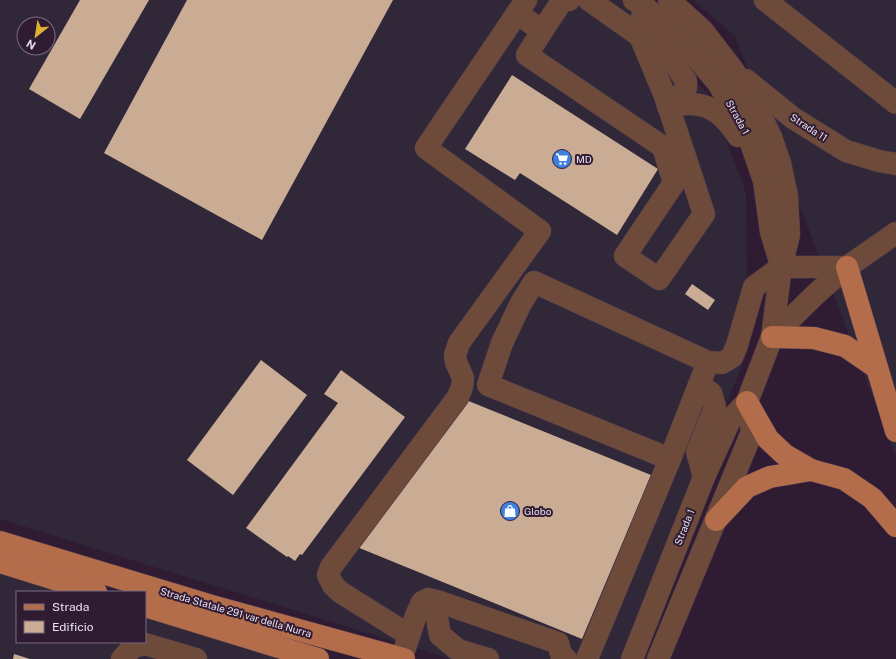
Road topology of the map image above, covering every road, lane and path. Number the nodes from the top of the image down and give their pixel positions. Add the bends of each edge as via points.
1 (569, 0) edge
2 (589, 0) edge
3 (629, 0) edge
4 (634, 0) edge
5 (669, 0) edge
6 (765, 0) edge
7 (522, 7) edge
8 (542, 31) junction
9 (733, 70) junction
10 (896, 103) edge
11 (668, 106) junction
12 (669, 141) junction
13 (896, 164) edge
14 (764, 181) junction
15 (896, 233) edge
16 (781, 266) junction
17 (847, 267) junction
18 (772, 338) junction
19 (708, 362) junction
20 (877, 368) junction
21 (699, 385) junction
22 (747, 402) junction
23 (896, 431) edge
24 (670, 459) junction
25 (811, 470) junction
26 (704, 478) junction
27 (716, 520) junction
28 (896, 526) edge
29 (0, 542) edge
30 (0, 562) edge
31 (93, 591) edge
32 (440, 602) junction
33 (146, 606) edge
34 (409, 635) junction
35 (309, 658) edge
36 (124, 659) edge
37 (196, 659) edge
38 (403, 659) edge
39 (488, 659) edge
40 (563, 659) edge
41 (587, 659) edge
42 (632, 659) edge
43 (658, 659) edge

1 - 8 street via 562,1
2 - 11 street via 640,36
3 - 11 street via 686,82 686,88
4 - 14 street, Strada 1 via 681,39 718,83 747,131
5 - 9 street, Strada 1 via 703,31
6 - 10 street
7 - 8 street
7 - 34 street via 426,148 540,231 459,344 455,355 463,378 458,397 331,567 328,575 340,592
8 - 12 street via 527,55
9 - 13 street, Strada 11 via 793,118 846,151
9 - 16 street, Strada 1 via 755,104 780,163 787,196 789,235
11 - 12 street
11 - 14 street via 691,104 714,110 737,134
12 - 12 street via 663,147 674,183 625,256 659,280 704,214
14 - 16 street, Strada 1 via 771,232
15 - 17 street
16 - 17 street
16 - 18 street, Strada 1
16 - 19 street via 754,287 732,357 722,363
17 - 18 street
17 - 20 main road
18 - 20 main road via 814,338 845,346
18 - 22 street, Strada 1
19 - 21 street
19 - 24 street via 534,282 502,343 488,385
20 - 23 main road
21 - 24 street
21 - 26 street via 711,393 715,407 697,452
22 - 25 main road via 768,439 785,454
22 - 26 street, Strada 1 via 730,420
22 - 27 street via 752,432
24 - 41 street
25 - 27 main road via 770,477 747,487
25 - 28 main road via 844,479 872,498
26 - 42 street, Strada 1
27 - 43 street
29 - 38 main road, Strada Statale 291 var della Nurra via 212,606
30 - 31 main road
32 - 34 street via 428,599 422,602
32 - 39 street via 436,612 440,635 458,650
32 - 40 street via 558,643
33 - 35 main road, Strada Statale 291 var della Nurra
34 - 38 street
36 - 37 street via 133,647 145,644

